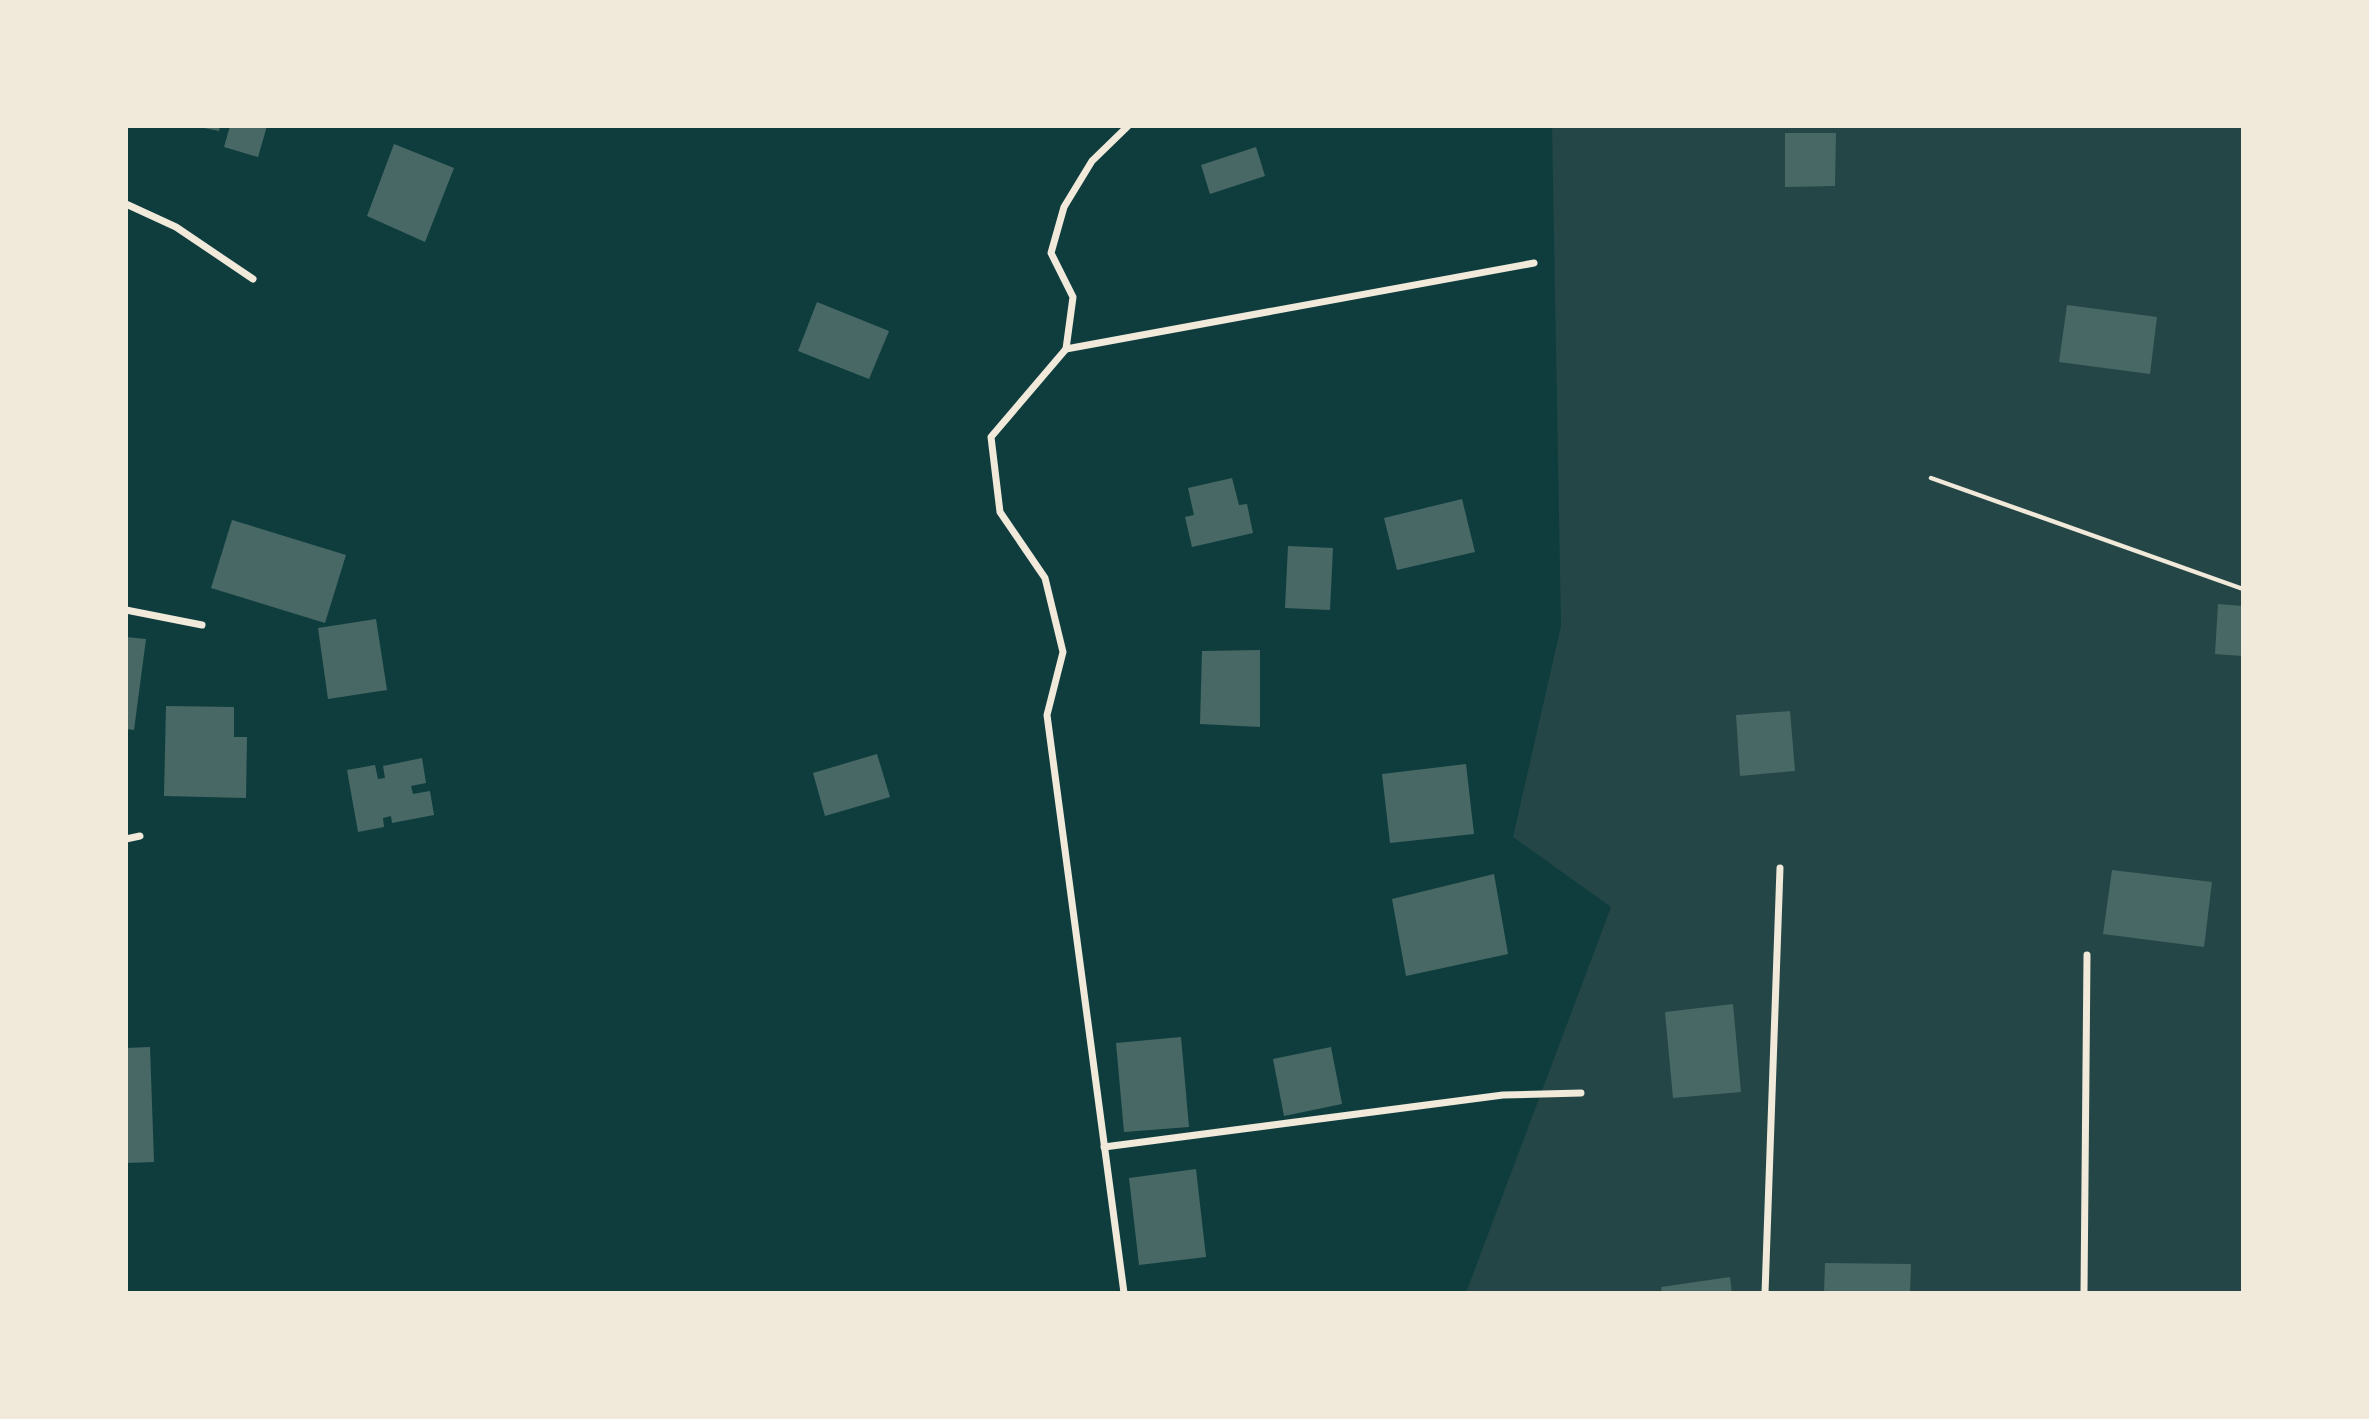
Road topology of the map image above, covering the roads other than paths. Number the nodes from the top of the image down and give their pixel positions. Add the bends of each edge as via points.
1 (1128, 126) edge
2 (126, 204) edge
3 (1534, 263) dead end
4 (253, 279) dead end
5 (1066, 349) junction
6 (126, 610) edge
7 (202, 625) dead end
8 (139, 836) dead end
9 (126, 838) edge
10 (1780, 868) dead end
11 (2087, 955) dead end
12 (1581, 1093) dead end
13 (1104, 1147) junction
14 (1124, 1293) edge
15 (1765, 1293) edge
16 (2084, 1293) edge

1 - 5 street via 1092,161 1063,206 1051,253 1073,297
2 - 4 street via 176,227
3 - 5 street
5 - 13 street via 991,437 1000,512 1045,578 1063,652 1047,715
6 - 7 street
8 - 9 street
10 - 15 street
11 - 16 street
12 - 13 street via 1503,1095
13 - 14 street

